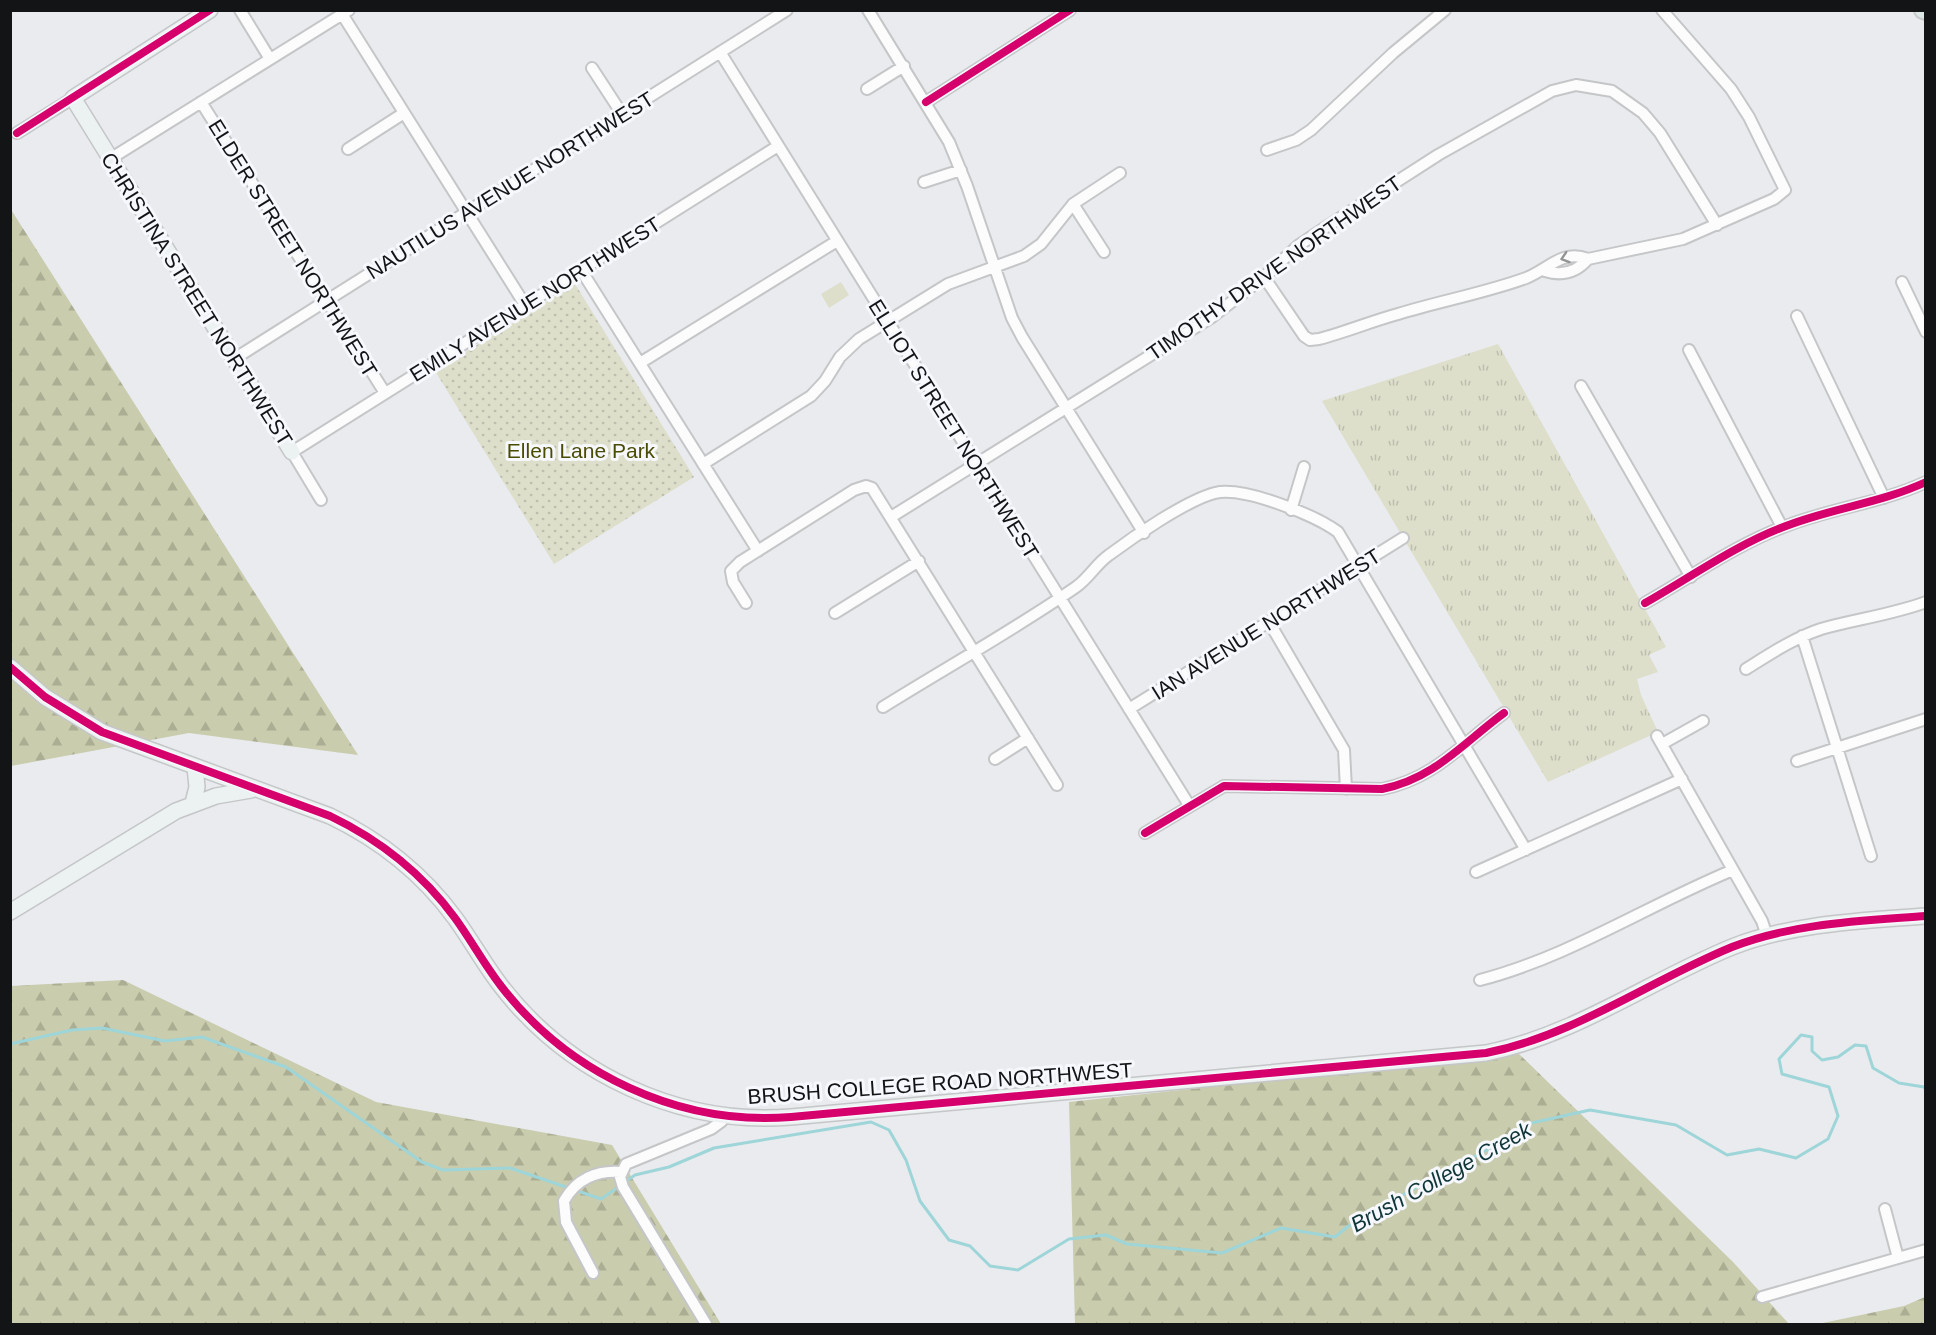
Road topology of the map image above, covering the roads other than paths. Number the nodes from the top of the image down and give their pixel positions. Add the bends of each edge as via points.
1 (210, 10) edge
2 (240, 10) edge
3 (787, 10) edge
4 (868, 10) edge
5 (1070, 10) edge
6 (1445, 10) edge
7 (1662, 10) edge
8 (346, 12) edge
9 (720, 52) junction
10 (270, 59) junction
11 (903, 66) junction
12 (592, 68) dead end
13 (867, 89) dead end
14 (73, 98) junction
15 (201, 102) junction
16 (926, 102) junction
17 (405, 113) junction
18 (622, 114) junction
19 (17, 133) dead end
20 (778, 146) junction
21 (348, 149) dead end
22 (1267, 150) dead end
23 (110, 159) junction
24 (961, 170) junction
25 (1120, 173) dead end
26 (924, 182) dead end
27 (1073, 204) junction
28 (467, 212) junction
29 (1717, 225) junction
30 (837, 241) junction
31 (1104, 252) dead end
32 (1588, 259) junction
33 (994, 266) junction
34 (581, 270) junction
35 (1545, 271) junction
36 (1264, 277) junction
37 (1902, 282) dead end
38 (326, 300) junction
39 (525, 305) junction
40 (1797, 316) dead end
41 (887, 322) junction
42 (1926, 332) edge
43 (1689, 350) dead end
44 (234, 358) junction
45 (640, 363) junction
46 (1581, 386) dead end
47 (385, 393) junction
48 (1066, 408) junction
49 (292, 452) junction
50 (703, 464) junction
51 (976, 464) junction
52 (1304, 467) dead end
53 (1926, 482) edge
54 (1884, 498) junction
55 (321, 501) dead end
56 (1291, 510) junction
57 (891, 517) junction
58 (1782, 527) junction
59 (1144, 533) junction
60 (1403, 538) dead end
61 (758, 551) junction
62 (919, 561) junction
63 (1359, 565) junction
64 (1691, 576) junction
65 (1058, 598) junction
66 (1926, 602) edge
67 (746, 603) dead end
68 (1646, 603) dead end
69 (835, 613) dead end
70 (1269, 622) junction
71 (1802, 636) junction
72 (974, 650) junction
73 (10, 667) edge
74 (1746, 669) dead end
75 (883, 707) dead end
76 (1129, 709) junction
77 (1504, 713) dead end
78 (1926, 719) edge
79 (1703, 721) dead end
80 (1028, 738) junction
81 (1464, 744) junction
82 (1837, 749) junction
83 (995, 759) dead end
84 (1797, 761) dead end
85 (195, 767) junction
86 (1682, 779) junction
87 (1057, 785) dead end
88 (1346, 789) junction
89 (257, 790) junction
90 (194, 803) junction
91 (1189, 805) junction
92 (1145, 832) dead end
93 (1526, 850) junction
94 (1871, 856) dead end
95 (1733, 870) junction
96 (1476, 872) dead end
97 (10, 912) edge
98 (1926, 916) edge
99 (1767, 936) junction
100 (1480, 980) dead end
101 (722, 1115) junction
102 (621, 1172) junction
103 (1884, 1209) dead end
104 (1926, 1250) edge
105 (1898, 1258) junction
106 (593, 1273) dead end
107 (1762, 1297) dead end
108 (706, 1324) edge

1 - 14 street
2 - 10 street
3 - 9 street, NAUTILUS AVENUE NORTHWEST
4 - 11 street
5 - 16 street
6 - 22 street via 1311,130
7 - 29 street via 1731,89 1754,125 1785,189 1774,199
8 - 10 street
8 - 17 street
9 - 18 street, NAUTILUS AVENUE NORTHWEST
9 - 20 street, ELLIOT STREET NORTHWEST
10 - 15 street
11 - 13 street
11 - 16 street
12 - 18 street
14 - 19 street
14 - 23 street, CHRISTINA STREET NORTHWEST
15 - 23 street
15 - 38 street, ELDER STREET NORTHWEST
16 - 24 street
17 - 21 street
17 - 28 street
18 - 28 street, NAUTILUS AVENUE NORTHWEST
20 - 30 street, ELLIOT STREET NORTHWEST
20 - 34 street, EMILY AVENUE NORTHWEST
23 - 44 street, CHRISTINA STREET NORTHWEST
24 - 26 street
24 - 33 street
25 - 27 street
27 - 31 street
27 - 33 street via 1041,244 1024,256
28 - 38 street, NAUTILUS AVENUE NORTHWEST
28 - 39 street
29 - 32 street via 1657,246
29 - 36 street, TIMOTHY DRIVE NORTHWEST via 1660,133 1643,113 1612,91 1576,85 1552,91 1438,155 1299,245
30 - 41 street, ELLIOT STREET NORTHWEST
30 - 45 street
32 - 35 street via 1565,273
32 -> 35 street via 1576,254 1563,256
33 - 41 street via 948,284
33 - 48 street via 1017,327
34 - 39 street, EMILY AVENUE NORTHWEST
34 - 45 street
35 - 36 street via 1310,340
36 - 48 street, TIMOTHY DRIVE NORTHWEST via 1212,316
37 - 42 street
38 - 44 street, NAUTILUS AVENUE NORTHWEST
38 - 47 street, ELDER STREET NORTHWEST
39 - 47 street, EMILY AVENUE NORTHWEST
40 - 54 street
41 - 50 street via 848,348 811,396
41 - 51 street, ELLIOT STREET NORTHWEST
43 - 58 street
44 - 49 street, CHRISTINA STREET NORTHWEST
45 - 50 street
46 - 64 street
47 - 49 street, EMILY AVENUE NORTHWEST
48 - 51 street, TIMOTHY DRIVE NORTHWEST
48 - 59 street
49 - 55 street, CHRISTINA STREET NORTHWEST
50 - 61 street
51 - 57 street, TIMOTHY DRIVE NORTHWEST
51 - 65 street, ELLIOT STREET NORTHWEST
52 - 56 street
53 - 54 street
54 - 58 street
56 - 59 street via 1244,493 1215,493 1198,499
56 - 63 street via 1326,523 1338,532
57 - 61 street via 876,491 866,486
57 - 62 street
58 - 64 street
59 - 65 street via 1109,555 1077,586
60 - 63 street, IAN AVENUE NORTHWEST
61 - 67 street via 731,571
62 - 69 street
62 - 72 street
63 - 70 street, IAN AVENUE NORTHWEST
63 - 81 street
64 - 68 street
65 - 72 street
65 - 76 street, ELLIOT STREET NORTHWEST
66 - 71 street
70 - 76 street, IAN AVENUE NORTHWEST
70 - 88 street via 1344,750
71 - 74 street
71 - 82 street
72 - 75 street
72 - 80 street
73 - 85 street, BRUSH COLLEGE ROAD NORTHWEST via 45,697 102,732
76 - 91 street, ELLIOT STREET NORTHWEST
77 - 81 street
78 - 82 street
79 - 86 street via 1660,740
80 - 83 street
80 - 87 street
81 - 88 street via 1416,780 1382,789
81 - 93 street
82 - 84 street
82 - 94 street
85 - 89 street, BRUSH COLLEGE ROAD NORTHWEST
85 - 90 street
86 - 93 street
86 - 95 street
88 - 91 street via 1224,786
89 - 90 street via 237,791
89 - 101 street, BRUSH COLLEGE ROAD NORTHWEST via 357,829 408,866 455,918 519,1007 565,1050 632,1089 670,1104
90 - 97 street via 149,826
91 - 92 street
93 - 96 street
95 - 99 street
95 - 100 street via 1551,957
98 - 99 street, BRUSH COLLEGE ROAD NORTHWEST
99 - 101 street, BRUSH COLLEGE ROAD NORTHWEST via 1716,954 1582,1021 1486,1053 836,1113 761,1118
101 - 102 street, BRUSH COLLEGE ROAD NORTHWEST via 722,1121 711,1129 639,1156
102 - 106 street via 590,1176 564,1201 566,1222
102 - 108 street via 623,1187
103 - 105 street
104 - 105 street
105 - 107 street

